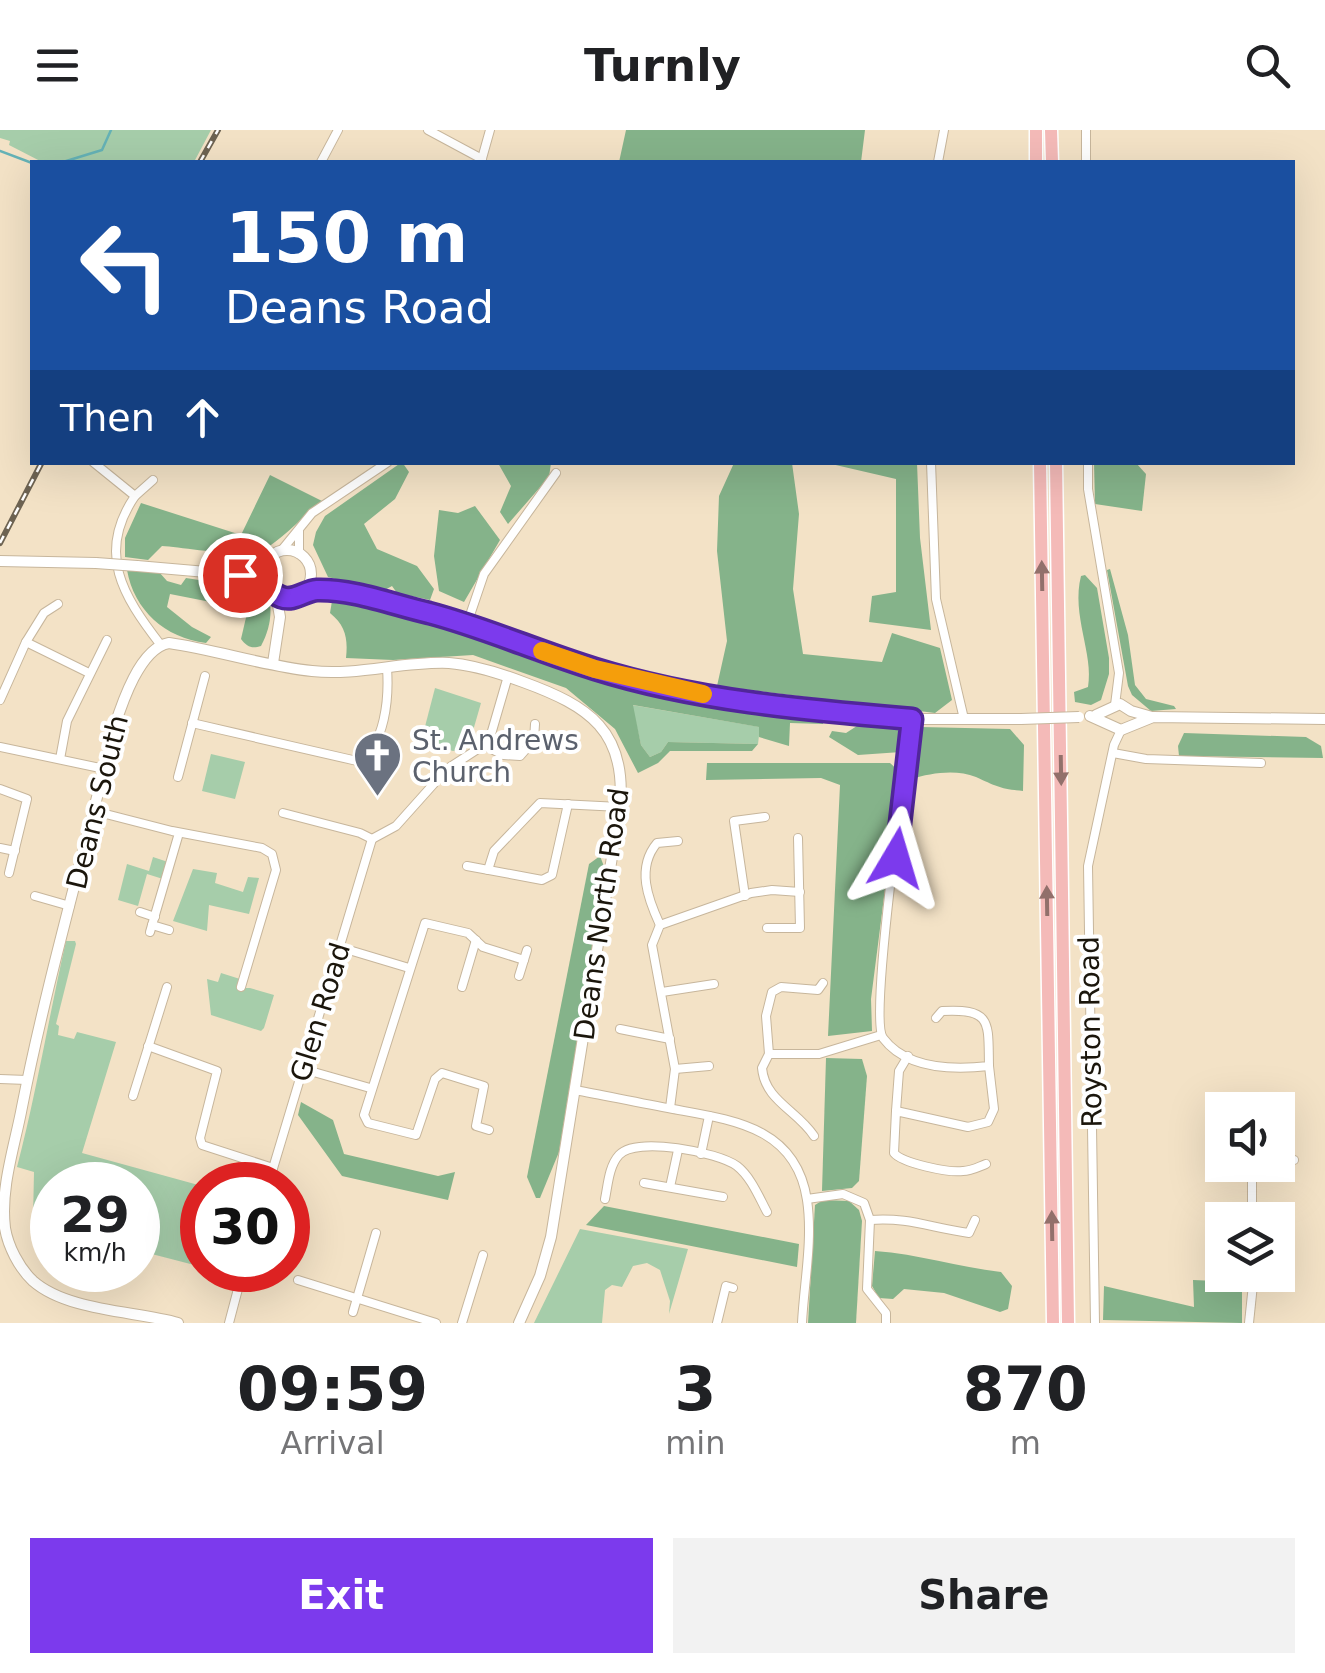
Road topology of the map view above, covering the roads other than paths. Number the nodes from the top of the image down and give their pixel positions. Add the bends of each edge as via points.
1 (338, 130) edge
2 (428, 130) edge
3 (490, 130) edge
4 (944, 130) edge
5 (1036, 130) edge
6 (1051, 130) edge
7 (1086, 130) edge
8 (322, 160) edge
9 (480, 160) edge
10 (482, 160) edge
11 (938, 160) edge
12 (1036, 160) edge
13 (1052, 160) edge
14 (1088, 160) edge
15 (97, 465) edge
16 (384, 465) edge
17 (931, 465) edge
18 (1040, 465) edge
19 (1056, 465) edge
20 (1088, 465) edge
21 (556, 473) dead end
22 (153, 480) dead end
23 (135, 496) junction
24 (299, 531) junction
25 (281, 551) junction
26 (299, 554) junction
27 (6, 561) edge
28 (264, 570) junction
29 (311, 573) junction
30 (240, 575) junction
31 (266, 586) junction
32 (332, 590) junction
33 (304, 592) junction
34 (276, 594) junction
35 (290, 598) junction
36 (58, 604) dead end
37 (34, 605) dead end
38 (44, 613) junction
39 (280, 618) junction
40 (467, 624) junction
41 (107, 640) dead end
42 (26, 642) junction
43 (160, 644) junction
44 (273, 664) junction
45 (387, 668) junction
46 (89, 674) junction
47 (206, 676) dead end
48 (508, 676) junction
49 (0, 699) edge
50 (13, 703) dead end
51 (1119, 717) junction
52 (912, 719) junction
53 (964, 719) junction
54 (1304, 720) junction
55 (1325, 720) edge
56 (192, 723) junction
57 (534, 724) dead end
58 (1325, 729) edge
59 (534, 740) junction
60 (575, 741) dead end
61 (484, 745) junction
62 (0, 747) edge
63 (1113, 749) junction
64 (60, 758) junction
65 (1261, 763) dead end
66 (104, 769) junction
67 (178, 778) dead end
68 (0, 789) edge
69 (568, 804) junction
70 (620, 807) junction
71 (94, 812) junction
72 (283, 813) dead end
73 (765, 817) dead end
74 (179, 832) junction
75 (798, 838) dead end
76 (372, 840) junction
77 (678, 841) dead end
78 (0, 848) edge
79 (15, 851) junction
80 (466, 866) dead end
81 (488, 870) junction
82 (9, 873) dead end
83 (800, 892) junction
84 (35, 896) dead end
85 (745, 896) junction
86 (70, 906) junction
87 (140, 912) dead end
88 (153, 925) junction
89 (660, 925) junction
90 (768, 928) dead end
91 (169, 930) dead end
92 (476, 940) junction
93 (339, 947) junction
94 (528, 950) dead end
95 (524, 960) junction
96 (409, 968) junction
97 (519, 976) dead end
98 (714, 984) dead end
99 (168, 987) dead end
100 (462, 987) dead end
101 (241, 988) dead end
102 (821, 990) dead end
103 (662, 992) junction
104 (938, 1010) dead end
105 (620, 1029) dead end
106 (881, 1035) junction
107 (670, 1039) junction
108 (148, 1046) junction
109 (769, 1054) junction
110 (908, 1056) junction
111 (709, 1066) dead end
112 (989, 1066) junction
113 (303, 1069) junction
114 (675, 1069) junction
115 (0, 1079) edge
116 (27, 1080) junction
117 (370, 1088) junction
118 (575, 1090) junction
119 (132, 1096) dead end
120 (670, 1108) junction
121 (896, 1111) junction
122 (708, 1116) junction
123 (489, 1130) dead end
124 (814, 1136) dead end
125 (678, 1150) junction
126 (701, 1154) junction
127 (254, 1162) edge
128 (275, 1162) edge
129 (986, 1164) dead end
130 (970, 1170) junction
131 (974, 1180) dead end
132 (644, 1183) dead end
133 (670, 1187) junction
134 (723, 1198) dead end
135 (605, 1199) dead end
136 (807, 1199) junction
137 (767, 1212) dead end
138 (870, 1220) junction
139 (976, 1220) dead end
140 (2, 1228) edge
141 (376, 1233) dead end
142 (969, 1233) junction
143 (976, 1244) dead end
144 (483, 1256) dead end
145 (310, 1284) edge
146 (726, 1286) dead end
147 (237, 1292) edge
148 (1253, 1292) edge
149 (358, 1298) junction
150 (353, 1312) dead end
151 (410, 1319) edge
152 (160, 1320) edge
153 (178, 1323) edge
154 (228, 1323) edge
155 (436, 1323) edge
156 (462, 1323) edge
157 (519, 1323) edge
158 (717, 1323) edge
159 (802, 1323) edge
160 (886, 1323) edge
161 (1053, 1323) edge
162 (1068, 1323) edge
163 (1095, 1323) edge
164 (1250, 1323) edge

1 - 8 street
2 - 9 street
3 - 10 street
4 - 11 street
5 - 12 highway
6 - 13 highway
7 - 14 street
15 - 23 street
16 - 24 street via 312,513
17 - 53 street via 936,599
161 -> 18 highway
19 -> 162 highway
20 - 51 street, Royston Road
21 - 40 street via 484,574
22 - 23 street
23 - 43 street via 114,549 120,584
24 - 25 street
24 - 26 street
25 - 26 street
25 - 28 street
26 - 29 street
27 - 30 street, bridge
28 - 30 street
28 - 31 street
29 - 32 street
29 - 33 street
30 - 31 street
31 - 34 street
32 - 33 street
32 - 40 street
33 - 35 street
34 - 35 street
34 - 39 street
35 - 39 street
36 - 38 street
37 - 38 street
38 - 42 street
39 - 44 street
40 - 52 street via 649,684
41 - 46 street
42 - 46 street
42 - 49 street
43 - 44 street
43 - 66 street, Deans South via 123,701
44 - 45 street, Deans North Road via 325,672
45 - 48 street, Deans North Road via 446,663
45 - 56 street via 389,694 376,740 357,761
46 - 64 street via 63,730
47 - 56 street
48 - 61 street
48 - 70 street, Deans North Road via 577,704 604,729 621,772
49 - 50 street
51 - 53 street, bridge
51 - 54 street
51 - 63 street, Royston Road
52 - 53 street
52 - 106 street via 879,992
54 - 55 street
54 - 58 street
56 - 67 street
57 - 59 street
59 - 60 street
59 - 61 street via 520,756
61 - 76 street via 447,769 396,826
62 - 64 street
63 - 65 street via 1146,760
63 - 163 street, Royston Road via 1088,866
64 - 66 street
66 - 71 street, Deans South
68 - 79 street via 27,799
69 - 70 street
69 - 81 street via 536,806 494,851
69 - 81 street via 552,876
70 - 118 street, Deans North Road
71 - 74 street
71 - 86 street, Deans South
72 - 76 street
73 - 85 street via 734,820
74 - 88 street
74 - 101 street via 262,848 276,861
75 - 83 street
76 - 93 street, Glen Road
77 - 89 street via 656,843 651,850 644,888
78 - 79 street
79 - 82 street
80 - 81 street
83 - 85 street
83 - 90 street via 800,928
84 - 86 street, Deans South
85 - 89 street
86 - 116 street, Deans South
87 - 88 street
88 - 91 street
89 - 103 street via 652,944
92 - 95 street
92 - 96 street via 425,923
92 - 100 street
93 - 96 street
93 - 113 street, Glen Road
94 - 95 street
95 - 97 street
96 - 117 street
98 - 103 street
99 - 108 street
102 - 109 street via 772,992
103 - 107 street
104 - 112 street via 979,1013 986,1020
105 - 107 street
106 - 109 street via 818,1054
106 - 110 street
107 - 114 street
108 - 119 street
108 - 127 street via 217,1071 202,1145
109 - 124 street via 762,1068 767,1090 811,1122
110 - 112 street via 934,1066
110 - 121 street via 899,1071
111 - 114 street
112 - 121 street via 994,1109 978,1127
113 - 117 street
113 - 128 street, Glen Road
114 - 120 street
115 - 116 street
116 - 140 street, Deans South
117 - 123 street via 368,1123 416,1135 442,1074 484,1086 476,1126
118 - 120 street
118 - 157 street, Deans North Road via 551,1238
120 - 122 street
121 - 130 street via 892,1144 898,1159
122 - 126 street
122 - 136 street via 771,1137 793,1161
125 - 126 street
125 - 133 street
125 - 135 street via 626,1148 612,1164
126 - 137 street via 738,1166
129 - 130 street
130 - 131 street
132 - 133 street
133 - 134 street
136 - 138 street via 850,1195 864,1203
136 - 159 street
138 - 142 street via 911,1219
138 - 160 street via 867,1289
139 - 142 street
140 - 152 street via 18,1261 47,1291
141 - 149 street
142 - 143 street
144 - 156 street
145 - 149 street
146 - 158 street
147 - 154 street
148 - 164 street
149 - 150 street
149 - 151 street
151 - 155 street
152 - 153 street

